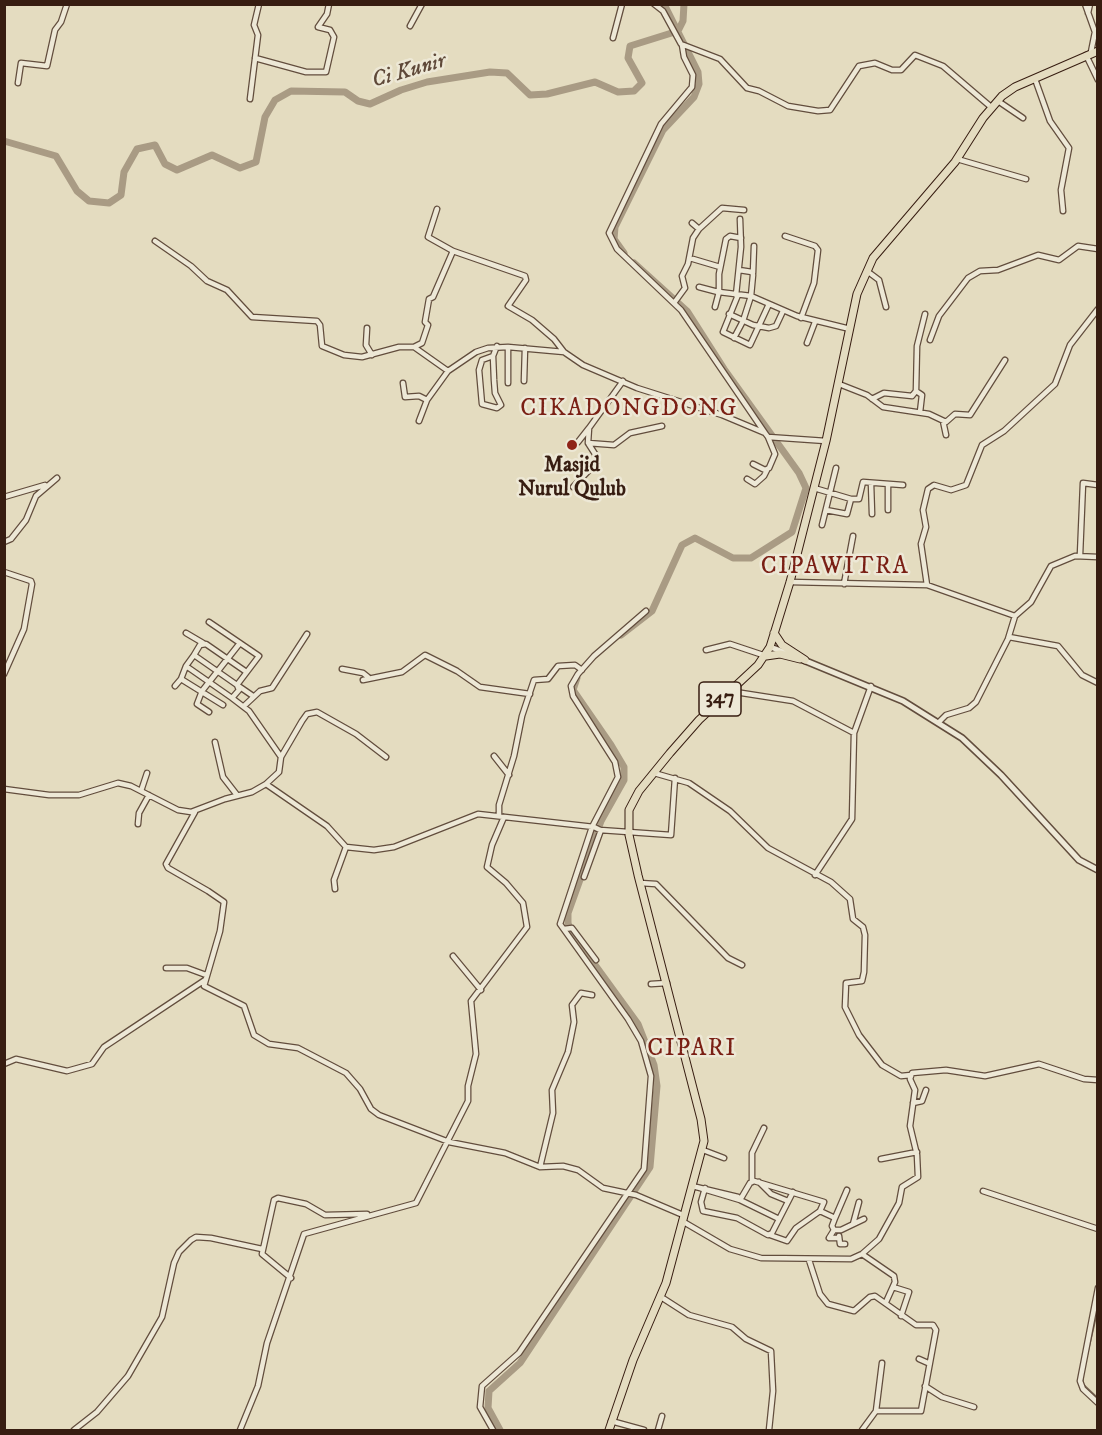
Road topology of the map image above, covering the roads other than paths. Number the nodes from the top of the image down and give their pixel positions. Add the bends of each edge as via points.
1 (67, 4) edge
2 (259, 4) edge
3 (329, 4) edge
4 (422, 4) edge
5 (622, 4) edge
6 (1085, 4) edge
7 (1090, 4) edge
8 (656, 5) edge
9 (1088, 13) junction
10 (410, 26) dead end
11 (613, 38) dead end
12 (1096, 38) edge
13 (683, 45) junction
14 (1092, 53) edge
15 (255, 58) junction
16 (1035, 79) junction
17 (1098, 80) edge
18 (18, 83) dead end
19 (250, 99) dead end
20 (998, 101) junction
21 (992, 107) junction
22 (1023, 118) dead end
23 (957, 159) junction
24 (1026, 179) dead end
25 (437, 208) dead end
26 (744, 210) dead end
27 (1063, 211) dead end
28 (740, 219) dead end
29 (692, 223) dead end
30 (699, 229) junction
31 (785, 236) dead end
32 (741, 238) junction
33 (155, 242) dead end
34 (754, 246) dead end
35 (1098, 249) edge
36 (453, 250) junction
37 (693, 259) dead end
38 (720, 267) junction
39 (739, 270) junction
40 (867, 271) junction
41 (753, 273) junction
42 (699, 287) dead end
43 (719, 292) junction
44 (737, 295) junction
45 (751, 296) junction
46 (675, 301) junction
47 (769, 304) junction
48 (715, 307) dead end
49 (886, 307) dead end
50 (1098, 309) edge
51 (783, 311) junction
52 (729, 314) junction
53 (925, 314) dead end
54 (801, 318) junction
55 (743, 321) junction
56 (815, 322) junction
57 (760, 326) junction
58 (367, 328) dead end
59 (850, 329) junction
60 (734, 338) junction
61 (930, 340) dead end
62 (807, 343) dead end
63 (497, 346) junction
64 (414, 347) junction
65 (508, 347) junction
66 (525, 348) junction
67 (564, 352) junction
68 (372, 355) junction
69 (494, 356) junction
70 (1005, 360) dead end
71 (448, 371) junction
72 (524, 381) dead end
73 (623, 381) junction
74 (403, 383) dead end
75 (508, 383) dead end
76 (839, 384) junction
77 (916, 392) junction
78 (872, 399) junction
79 (427, 400) junction
80 (920, 412) junction
81 (419, 421) dead end
82 (944, 421) junction
83 (662, 426) dead end
84 (589, 428) junction
85 (946, 435) dead end
86 (770, 436) junction
87 (826, 441) junction
88 (578, 442) dead end
89 (588, 443) junction
90 (753, 464) dead end
91 (836, 468) dead end
92 (766, 470) junction
93 (57, 478) dead end
94 (747, 479) dead end
95 (49, 483) junction
96 (872, 483) junction
97 (888, 484) junction
98 (903, 485) dead end
99 (1098, 485) edge
100 (573, 486) dead end
101 (814, 488) junction
102 (830, 494) junction
103 (4, 498) edge
104 (859, 498) junction
105 (851, 499) junction
106 (872, 499) junction
107 (826, 510) junction
108 (888, 510) dead end
109 (872, 514) dead end
110 (822, 525) dead end
111 (853, 537) dead end
112 (4, 542) edge
113 (1080, 555) junction
114 (1098, 556) edge
115 (4, 572) edge
116 (790, 582) junction
117 (844, 584) junction
118 (927, 585) junction
119 (646, 611) dead end
120 (1015, 616) junction
121 (209, 622) dead end
122 (186, 633) dead end
123 (774, 633) junction
124 (307, 634) dead end
125 (1009, 637) junction
126 (203, 643) junction
127 (240, 643) junction
128 (770, 646) junction
129 (706, 650) dead end
130 (194, 655) junction
131 (766, 656) junction
132 (226, 660) junction
133 (805, 660) junction
134 (186, 666) junction
135 (342, 669) dead end
136 (582, 670) junction
137 (219, 671) junction
138 (245, 671) junction
139 (4, 674) edge
140 (181, 679) junction
141 (210, 682) junction
142 (1098, 683) edge
143 (237, 685) junction
144 (175, 686) dead end
145 (871, 686) junction
146 (202, 691) junction
147 (729, 691) junction
148 (530, 694) junction
149 (253, 696) junction
150 (232, 698) junction
151 (223, 705) dead end
152 (244, 706) junction
153 (209, 712) dead end
154 (939, 722) junction
155 (854, 733) junction
156 (214, 742) dead end
157 (494, 756) dead end
158 (281, 757) junction
159 (386, 757) dead end
160 (147, 773) dead end
161 (654, 773) junction
162 (508, 775) junction
163 (675, 778) junction
164 (266, 784) junction
165 (143, 788) junction
166 (4, 789) edge
167 (149, 795) junction
168 (237, 795) junction
169 (195, 812) junction
170 (501, 816) junction
171 (138, 824) dead end
172 (593, 827) junction
173 (600, 830) junction
174 (629, 831) junction
175 (346, 848) junction
176 (1098, 870) edge
177 (815, 875) junction
178 (584, 877) dead end
179 (640, 883) junction
180 (335, 889) dead end
181 (568, 928) junction
182 (453, 956) dead end
183 (596, 960) dead end
184 (742, 965) dead end
185 (165, 968) dead end
186 (206, 978) junction
187 (667, 983) junction
188 (651, 984) dead end
189 (481, 990) junction
190 (592, 995) dead end
191 (4, 1064) edge
192 (911, 1075) junction
193 (1098, 1080) edge
194 (926, 1090) dead end
195 (913, 1103) junction
196 (764, 1128) dead end
197 (448, 1141) junction
198 (703, 1150) junction
199 (917, 1152) junction
200 (724, 1158) dead end
201 (881, 1159) dead end
202 (540, 1167) junction
203 (752, 1181) junction
204 (759, 1182) junction
205 (692, 1186) junction
206 (703, 1189) junction
207 (847, 1190) dead end
208 (982, 1191) dead end
209 (793, 1192) junction
210 (632, 1194) junction
211 (825, 1195) dead end
212 (740, 1199) junction
213 (788, 1202) junction
214 (824, 1202) junction
215 (859, 1202) dead end
216 (820, 1211) junction
217 (376, 1214) junction
218 (682, 1218) junction
219 (835, 1218) junction
220 (779, 1219) junction
221 (864, 1219) dead end
222 (853, 1224) junction
223 (1098, 1229) edge
224 (836, 1230) junction
225 (770, 1235) junction
226 (839, 1238) junction
227 (845, 1244) dead end
228 (262, 1249) junction
229 (862, 1254) junction
230 (809, 1260) junction
231 (291, 1278) junction
232 (893, 1287) junction
233 (1098, 1288) edge
234 (661, 1298) junction
235 (886, 1302) junction
236 (901, 1316) junction
237 (919, 1359) dead end
238 (882, 1363) dead end
239 (928, 1363) junction
240 (925, 1386) junction
241 (1098, 1403) edge
242 (974, 1407) dead end
243 (876, 1411) junction
244 (662, 1416) dead end
245 (611, 1421) junction
246 (629, 1428) edge
247 (74, 1431) edge
248 (240, 1431) edge
249 (493, 1431) edge
250 (609, 1431) edge
251 (644, 1431) edge
252 (658, 1431) edge
253 (769, 1431) edge
254 (862, 1431) edge

1 - 18 street via 55,29 48,66 21,63
2 - 15 street via 254,25 258,35
3 - 15 street via 318,27 330,30 334,37 326,72 303,72
4 - 10 street
5 - 11 street
6 - 9 street
7 - 9 street
8 - 13 street
9 - 12 street
12 - 14 street
13 - 21 street via 720,58 747,88 788,106 830,110 859,66 875,63 901,70 917,55 943,66
13 - 46 street via 693,75 692,87 661,124 609,233 617,249
14 - 16 main road, 347
14 - 17 street
15 - 19 street
16 - 20 main road, 347 via 1015,87
16 - 27 street via 1051,123 1069,148 1061,190
20 - 21 main road, 347
20 - 22 street
21 - 23 main road, 347
23 - 24 street
23 - 40 main road, 347 via 898,226
25 - 36 street via 428,236
26 - 30 street via 722,208
28 - 32 street
29 - 30 street
30 - 46 street via 682,276 685,288
31 - 54 street via 818,250 814,283
32 - 38 street via 727,237
32 - 39 street
33 - 68 street via 207,281 227,290 252,317 317,321 324,347 356,357
34 - 41 street
35 - 61 street via 1078,246 1059,260 1038,255 998,270 980,271 968,278 939,316
36 - 64 street via 429,299 425,322 428,325 422,343
36 - 67 street via 525,276 508,306 532,320
37 - 38 street
38 - 43 street
39 - 41 street
39 - 44 street
40 - 49 street via 879,280
40 - 59 main road, 347 via 857,294
41 - 45 street
42 - 43 street
43 - 44 street
43 - 48 street
44 - 45 street
44 - 52 street
45 - 47 street
45 - 55 street
46 - 86 street
47 - 51 street
47 - 57 street
50 - 118 street via 1070,345 1056,384 1004,431 982,445 966,485 951,490 934,485 928,489 921,544
51 - 54 street
51 - 57 street via 774,327
52 - 55 street
52 - 60 street via 723,332
53 - 77 street via 917,346
54 - 56 street
55 - 57 street
55 - 60 street
56 - 59 street
56 - 62 street
57 - 60 street via 751,345
58 - 68 street via 366,345
59 - 76 main road, 347
63 - 65 street
63 - 69 street
63 - 71 street via 476,352
64 - 68 street
64 - 71 street
65 - 66 street
65 - 75 street
66 - 67 street
66 - 72 street
67 - 73 street via 583,365
69 - 69 street via 495,393 501,405 497,408 482,404 479,370 482,360
70 - 82 street via 970,415 955,414
71 - 79 street
73 - 84 street
73 - 86 street
74 - 79 street via 405,397
76 - 78 street
76 - 87 main road, 347
77 - 78 street via 912,396 884,393
77 - 80 street via 922,393
78 - 80 street via 888,409
79 - 81 street
80 - 82 street
82 - 85 street
83 - 89 street via 630,433 614,445
84 - 88 street
84 - 89 street
86 - 87 street
86 - 92 street via 775,454
87 - 101 main road, 347
89 - 100 street via 597,460
90 - 92 street
91 - 102 street
92 - 94 street via 755,484
93 - 95 street
95 - 103 street
95 - 112 street via 36,496 14,536
96 - 97 street
96 - 104 street via 861,483
96 - 106 street
97 - 98 street
97 - 108 street
99 - 113 street via 1083,483
101 - 102 street
101 - 116 main road, 347
102 - 105 street
102 - 107 street
104 - 105 street
104 - 106 street
105 - 107 street via 847,514
106 - 109 street
107 - 110 street
111 - 117 street
113 - 114 street
113 - 120 street via 1051,566 1030,603
115 - 139 street via 32,584 24,629
116 - 117 street
116 - 123 main road, 347
117 - 118 street
118 - 120 street
119 - 136 street
120 - 125 street
121 - 127 street
122 - 126 street
123 - 128 main road, 347
123 - 133 main road via 784,647
124 - 149 street via 272,688
125 - 142 street via 1058,646 1082,675
125 - 154 street via 974,704 946,715
126 - 130 street
126 - 132 street
127 - 132 street
127 - 138 street via 259,657
128 - 131 main road, 347
128 - 133 street
129 - 131 street via 730,644
130 - 134 street
130 - 137 street
131 - 133 main road via 780,654
131 - 147 main road, 347
132 - 137 street
132 - 138 street
133 - 145 street
134 - 140 street
134 - 141 street
135 - 148 street via 363,673 365,679 381,678 402,672 425,655 458,670 480,687
136 - 148 street via 575,665 558,666 548,679 535,679
136 - 172 street via 571,686 571,693 615,762 618,774
137 - 141 street
137 - 143 street
138 - 143 street
140 - 144 street
140 - 146 street
141 - 146 street
141 - 150 street
143 - 149 street
143 - 150 street via 239,690
145 - 154 street
145 - 155 street
146 - 151 street
146 - 153 street via 197,704
147 - 155 street via 793,701
147 - 161 main road, 347
148 - 162 street
149 - 152 street
150 - 152 street
152 - 158 street
154 - 176 street via 974,748 1078,860
155 - 177 street via 852,819
156 - 168 street via 223,777
157 - 162 street
158 - 159 street via 307,714 317,712
158 - 164 street via 279,772
160 - 165 street
161 - 163 street
161 - 174 main road, 347 via 632,802
162 - 170 street via 499,805
163 - 174 street via 672,834
163 - 177 street via 689,783 729,811 768,848
164 - 168 street
164 - 175 street via 327,826
165 - 166 street via 118,783 79,795
165 - 167 street
167 - 169 street via 178,810
167 - 171 street
168 - 169 street
169 - 186 street via 166,864 224,903
170 - 172 street
170 - 175 street via 473,815 389,848
170 - 189 street via 487,867 523,903 526,927
172 - 173 street
172 - 181 street via 560,924
173 - 174 street
173 - 178 street
174 - 179 main road, 347
175 - 180 street via 334,880
177 - 192 street via 831,882 850,899 853,919 864,929 863,977 861,981 846,983 845,1007 859,1035 882,1065 901,1076
179 - 184 street via 656,884 728,958
179 - 187 main road, 347
181 - 183 street
181 - 210 street via 636,1031 651,1072 644,1169
182 - 189 street
185 - 186 street via 187,968
186 - 191 street via 104,1047 92,1064 67,1071 15,1058
186 - 197 street via 205,989 244,1006 250,1029 260,1040 298,1048 346,1073 375,1112
187 - 188 street
187 - 198 main road, 347 via 701,1119
189 - 197 street via 470,1003 476,1054 469,1097
190 - 202 street via 581,993 572,1005 574,1022 568,1052 552,1090 553,1113
192 - 193 street via 917,1071 946,1070 985,1076 1039,1064
192 - 195 street
194 - 195 street via 922,1101
195 - 199 street via 910,1126
196 - 203 street via 751,1158
197 - 202 street via 505,1153
197 - 217 street via 416,1203
198 - 200 street
198 - 205 main road, 347
199 - 201 street
199 - 229 street via 918,1178 902,1187 899,1203 884,1232
202 - 210 street via 578,1170 603,1188
203 - 204 street
203 - 212 street
204 - 209 street
204 - 213 street via 771,1194
205 - 206 street
205 - 218 main road, 347
206 - 212 street
206 - 225 street via 703,1211 737,1218
207 - 219 street
208 - 223 street
209 - 213 street
209 - 214 street
210 - 218 street
210 - 249 street via 518,1355 482,1386 480,1407
211 - 214 street
212 - 220 street
213 - 220 street
214 - 216 street
215 - 222 street
216 - 219 street
216 - 225 street via 796,1228 787,1241
217 - 228 street via 325,1215 306,1204 276,1198
217 - 231 street via 306,1233
218 - 230 street via 738,1252 761,1258
218 - 234 main road, 347
219 - 224 street via 832,1226
220 - 225 street
221 - 222 street
222 - 224 street
224 - 226 street
224 - 226 street via 829,1238
226 - 227 street via 840,1244
228 - 231 street via 264,1257
228 - 247 street via 211,1238 191,1240 174,1263 162,1317 128,1376 97,1412
229 - 230 street via 851,1259
229 - 232 street via 894,1276
230 - 235 street via 820,1294 828,1304 854,1311 872,1297
231 - 248 street
232 - 235 street
232 - 236 street via 909,1292
233 - 241 street via 1080,1381
234 - 245 main road, 347
234 - 253 street via 689,1315 732,1326 746,1339 771,1352 774,1390
235 - 236 street
236 - 239 street via 916,1325 935,1327
237 - 239 street
238 - 243 street
239 - 240 street
240 - 242 street via 942,1397
240 - 243 street via 919,1412
243 - 254 street
244 - 252 street
245 - 246 street
245 - 250 main road, 347
246 - 251 street

